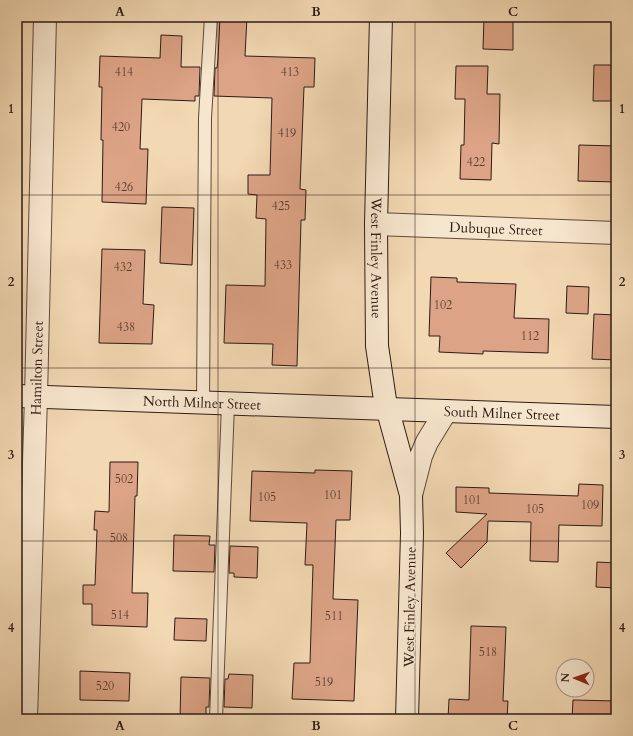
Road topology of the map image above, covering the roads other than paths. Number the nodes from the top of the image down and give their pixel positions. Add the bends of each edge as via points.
1 (45, 17) edge
2 (211, 17) edge
3 (381, 17) edge
4 (376, 224) junction
5 (616, 233) edge
6 (26, 396) edge
7 (203, 403) junction
8 (228, 404) junction
9 (387, 408) junction
10 (446, 411) junction
11 (616, 417) edge
12 (410, 495) junction
13 (26, 719) edge
14 (216, 719) edge
15 (407, 719) edge

1 - 6 main road, Hamilton Street
2 - 7 lane via 205,118
3 - 4 main road, West Finley Avenue
4 - 5 main road, Dubuque Street
4 - 9 main road, West Finley Avenue via 376,346
6 - 7 main road, North Milner Street
6 - 13 main road, Hamilton Street
7 - 8 main road, North Milner Street
8 - 9 main road, North Milner Street
8 - 14 lane
9 - 10 main road, South Milner Street
9 - 12 main road, West Finley Avenue
10 - 11 main road, South Milner Street
10 - 12 main road, West Finley Avenue via 421,456
12 - 15 main road, West Finley Avenue via 412,533

